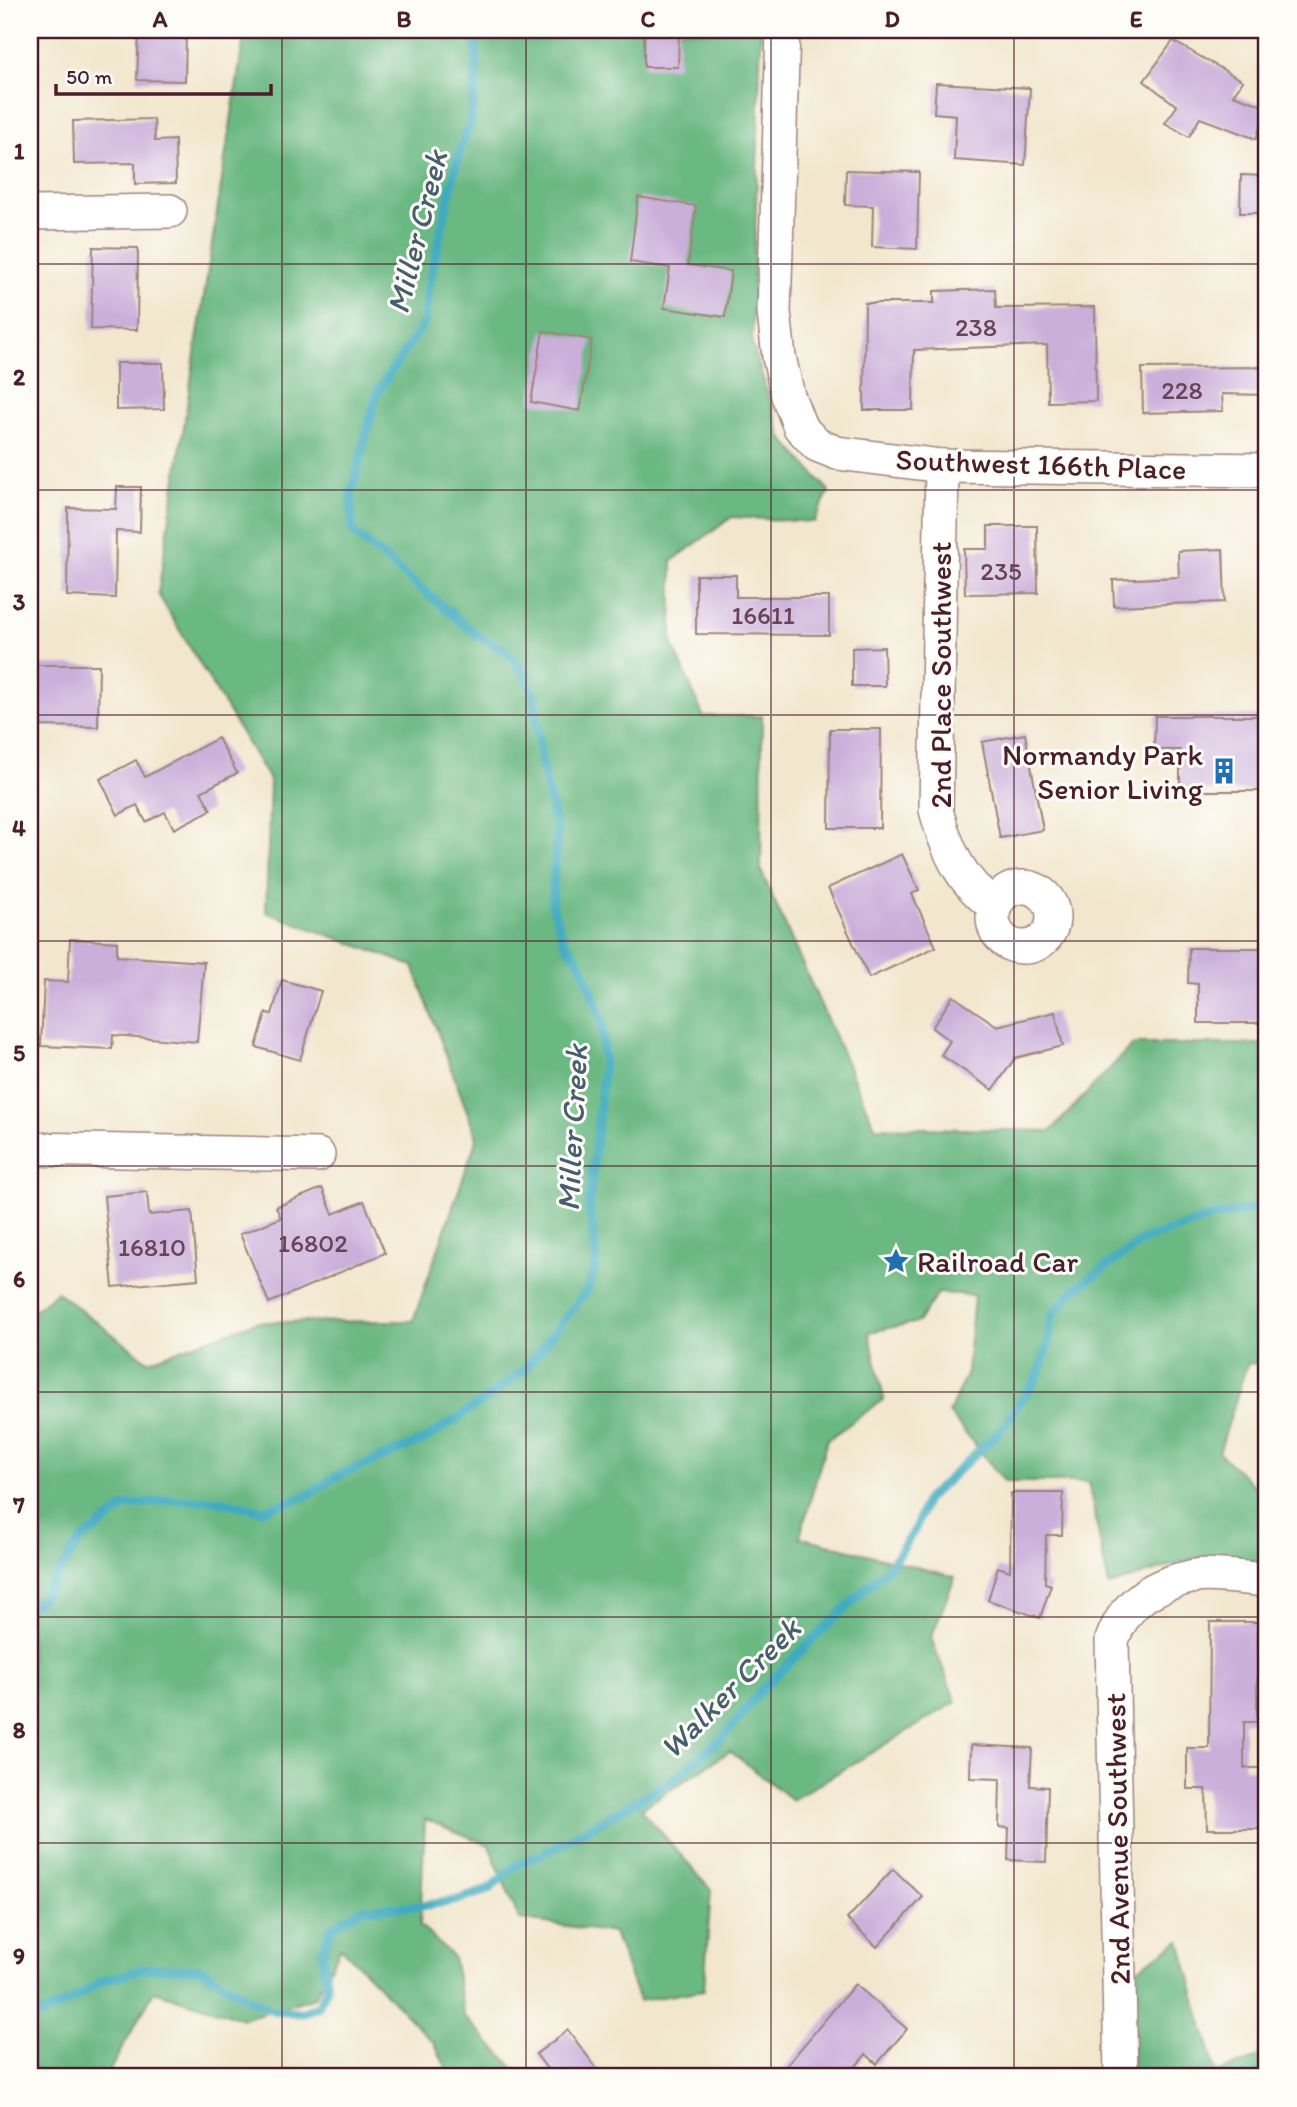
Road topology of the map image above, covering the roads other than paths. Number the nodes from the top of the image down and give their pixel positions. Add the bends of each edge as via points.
1 (783, 30) edge
2 (170, 211) dead end
3 (30, 213) edge
4 (942, 466) junction
5 (1267, 470) edge
6 (995, 906) dead end
7 (30, 1149) edge
8 (318, 1156) dead end
9 (1267, 1580) edge
10 (1122, 2077) edge

1 - 4 street, Southwest 166th Place via 774,312 788,396 800,427 817,445 837,453
2 - 3 street
4 - 5 street, Southwest 166th Place
4 - 6 street, 2nd Place Southwest via 936,810 944,841 960,871 979,896
7 - 8 street
9 - 10 street, 2nd Avenue Southwest via 1197,1576 1146,1594 1130,1606 1112,1640

